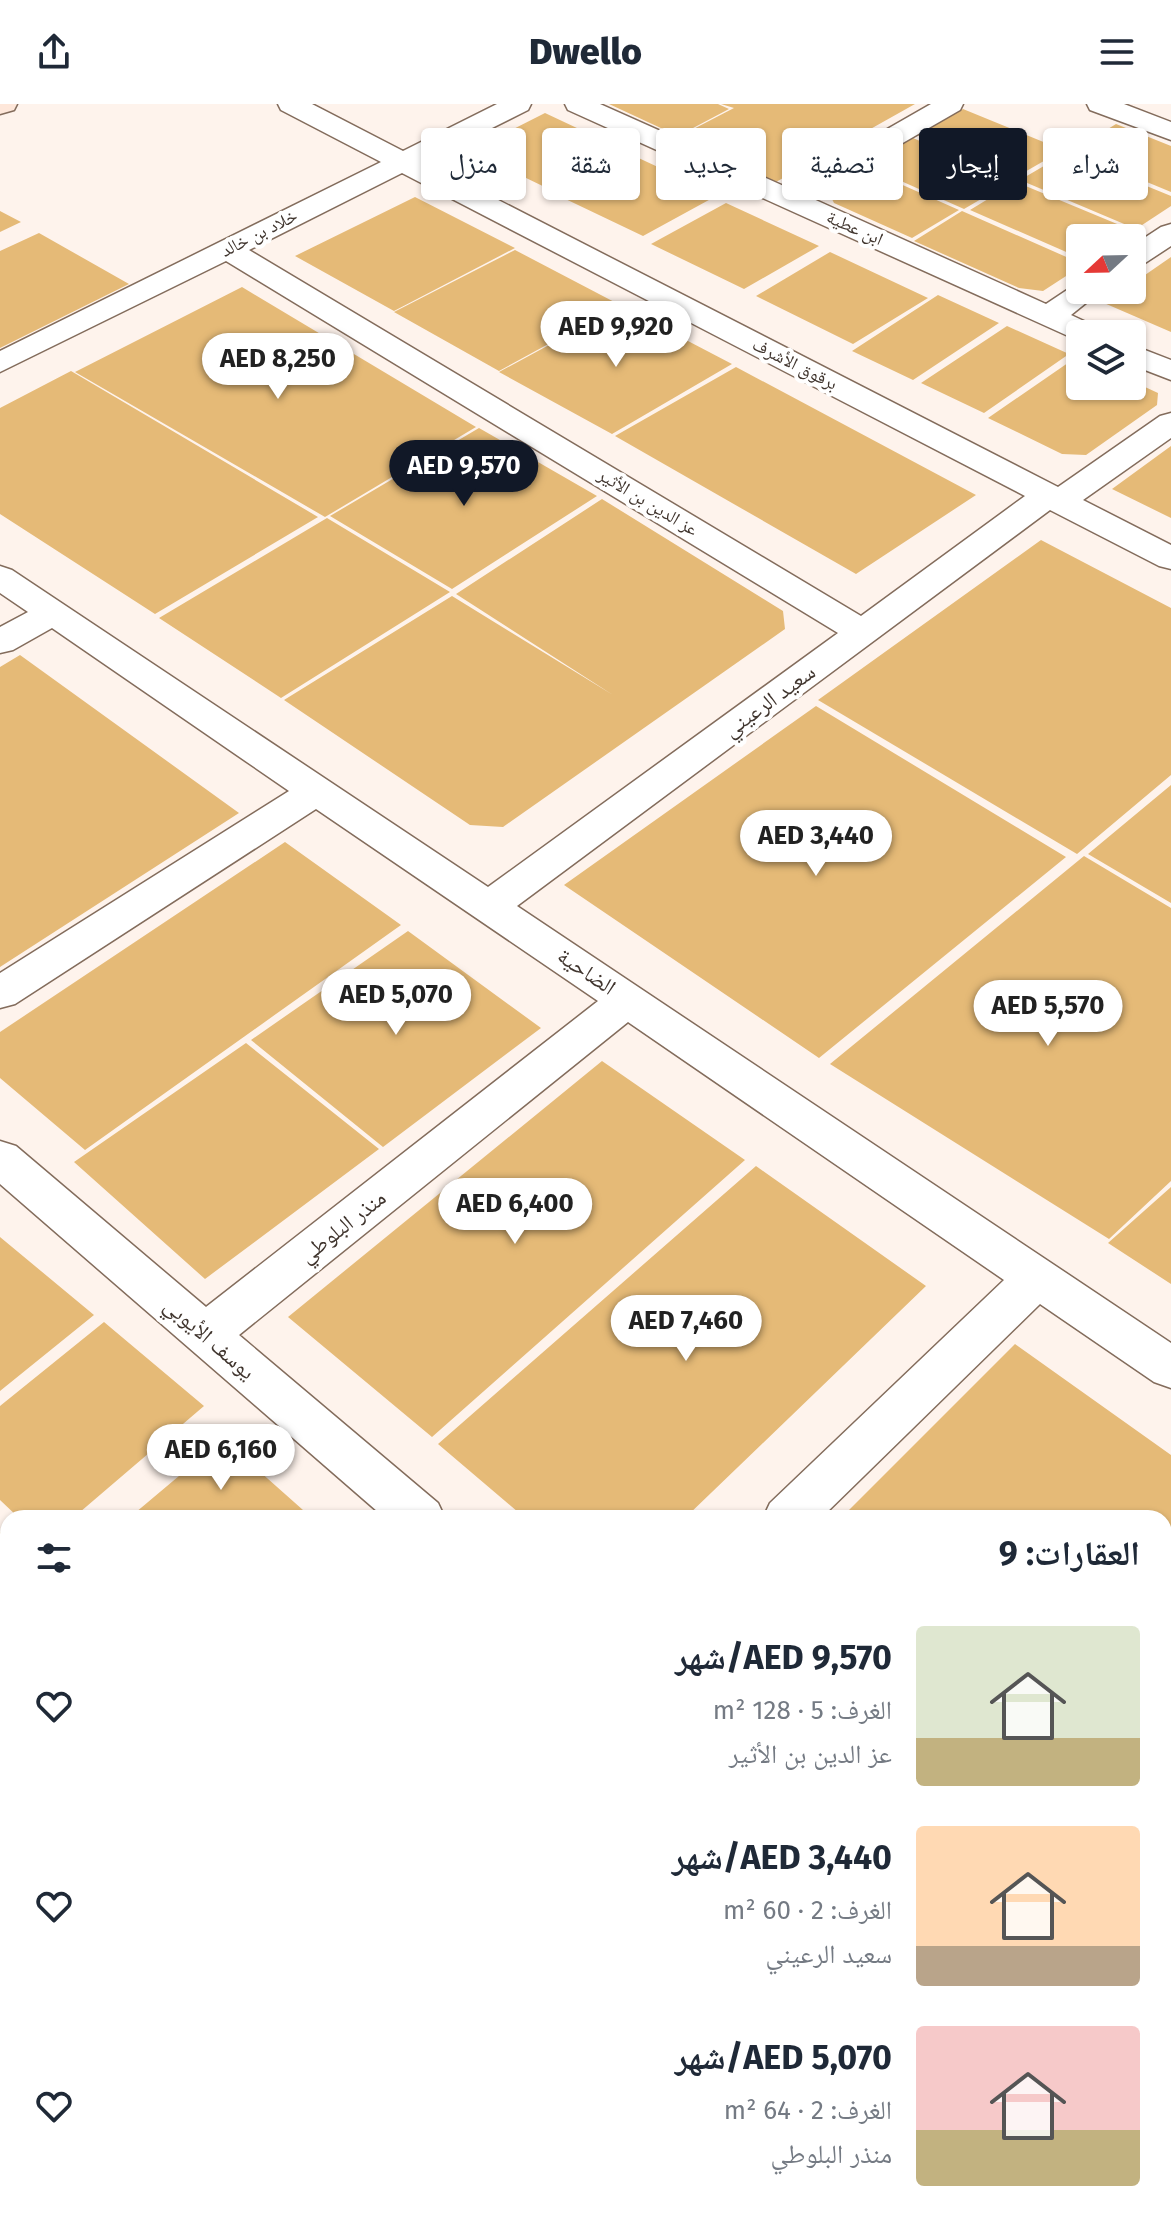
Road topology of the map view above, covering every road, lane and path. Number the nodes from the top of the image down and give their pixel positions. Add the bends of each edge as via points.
1 (291, 104) edge
2 (518, 104) edge
3 (578, 104) edge
4 (950, 104) edge
5 (1100, 104) edge
6 (1166, 124) edge
7 (903, 131) edge
8 (403, 162) junction
9 (782, 196) edge
10 (791, 200) edge
11 (1171, 233) edge
12 (227, 249) junction
13 (1146, 250) edge
14 (1067, 304) edge
15 (1049, 316) junction
16 (1066, 324) edge
17 (1146, 360) edge
18 (0, 363) edge
19 (1171, 371) edge
20 (1171, 423) edge
21 (1054, 498) junction
22 (1171, 559) edge
23 (0, 577) edge
24 (54, 613) junction
25 (862, 632) junction
26 (0, 642) edge
27 (318, 790) junction
28 (490, 906) junction
29 (0, 993) edge
30 (629, 999) junction
31 (7, 1174) edge
32 (1037, 1277) junction
33 (206, 1334) junction
34 (1171, 1368) edge
35 (411, 1510) edge
36 (796, 1510) edge

1 - 8 street, برقوق الأشرف
2 - 8 street, خلاد بن خالد
3 - 9 street, ابن عطية
4 - 7 street
5 - 6 street
8 - 12 street, خلاد بن خالد
8 - 21 street, برقوق الأشرف
10 - 15 street, ابن عطية
11 - 13 street
12 - 18 street, خلاد بن خالد
12 - 25 street, عز الدين بن الأثير
14 - 15 street
15 - 16 street, ابن عطية
17 - 19 street
20 - 21 street, سعيد الرعيني
21 - 22 street, برقوق الأشرف
21 - 25 street, سعيد الرعيني
23 - 24 street, الضاحية
24 - 26 street
24 - 27 street, الضاحية
25 - 28 street, سعيد الرعيني
27 - 28 street, الضاحية
27 - 29 street
28 - 30 street, الضاحية
30 - 32 street, الضاحية
30 - 33 street, منذر البلوطي
31 - 33 street, يوسف الأيوبي
32 - 34 street, الضاحية
32 - 36 street
33 - 35 street, يوسف الأيوبي

